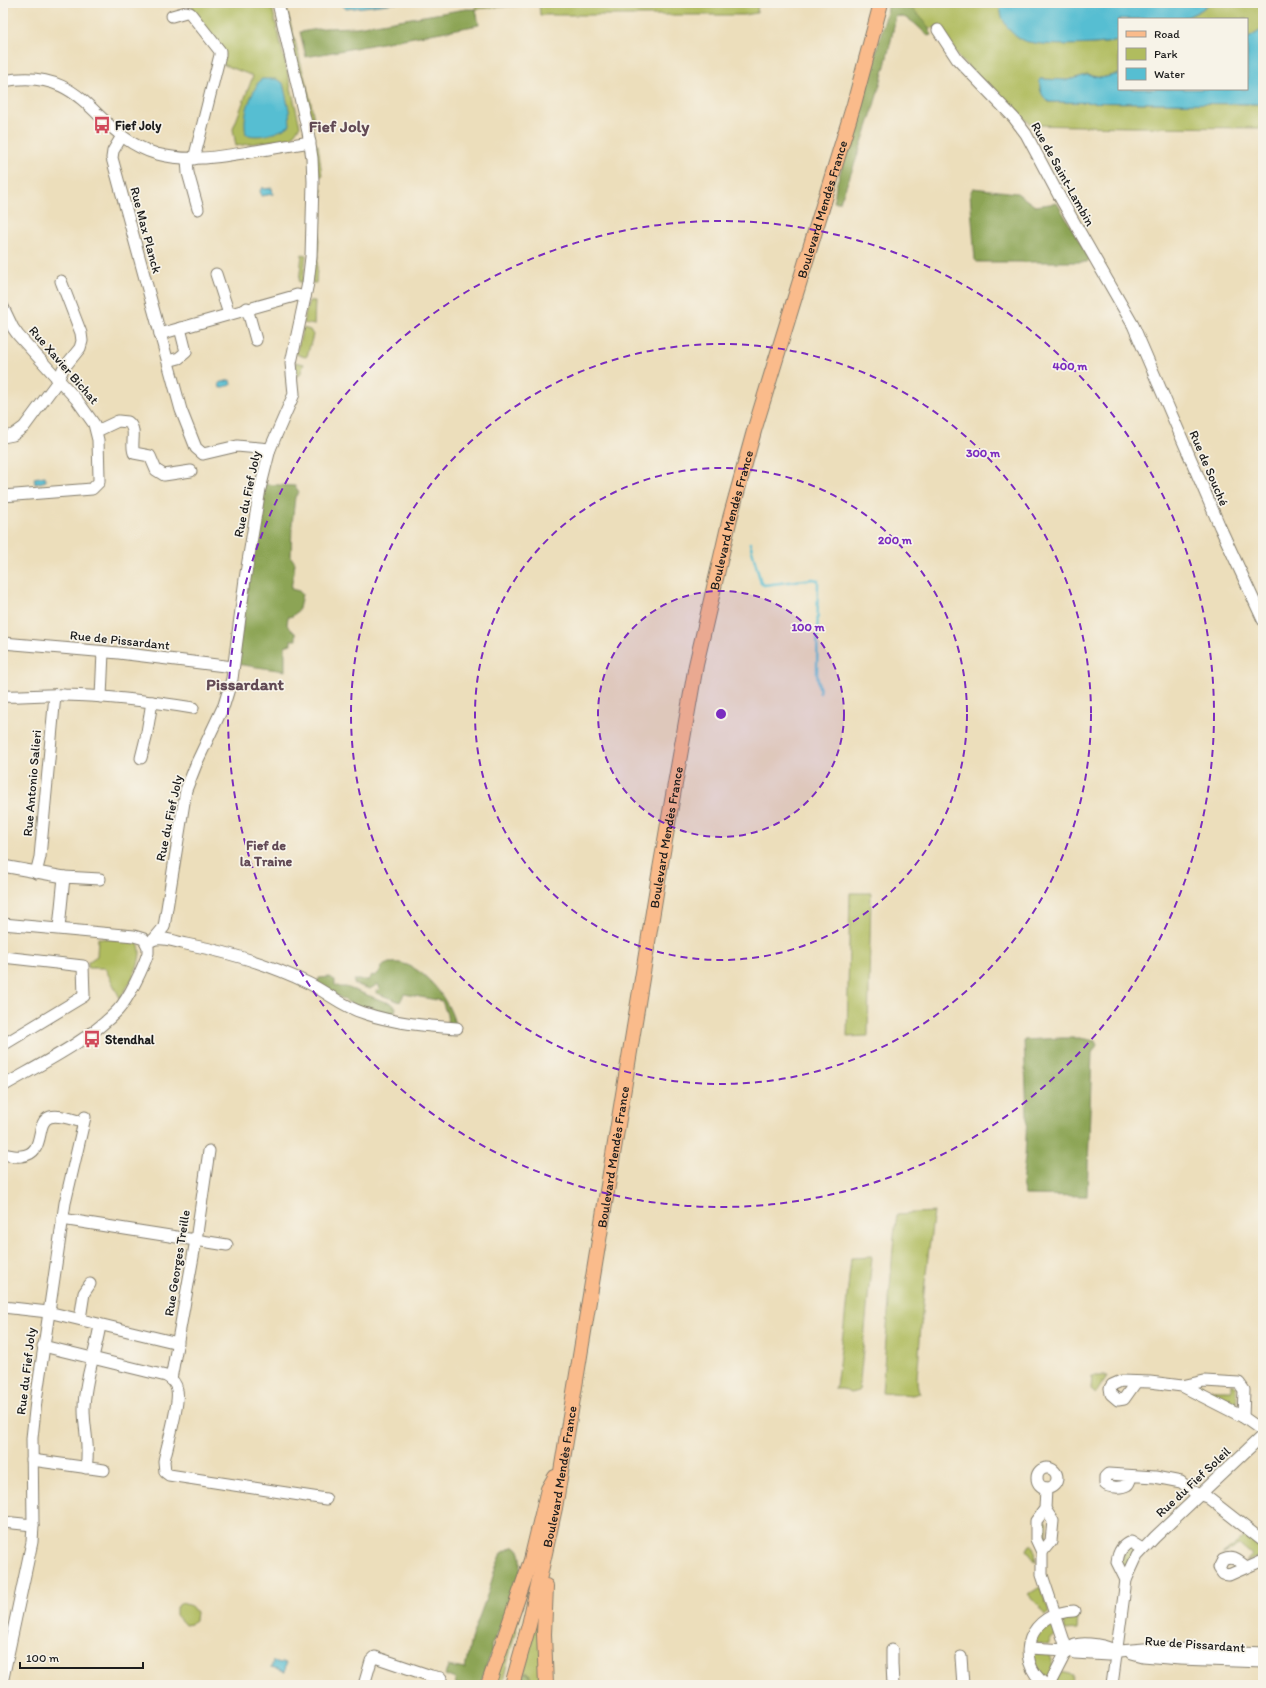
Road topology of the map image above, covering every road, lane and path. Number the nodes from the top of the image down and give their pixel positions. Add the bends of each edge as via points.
1 (278, 3) edge
2 (875, 3) edge
3 (880, 3) edge
4 (172, 16) dead end
5 (938, 30) dead end
6 (3, 81) edge
7 (122, 136) junction
8 (310, 142) junction
9 (190, 159) junction
10 (198, 209) dead end
11 (216, 274) dead end
12 (61, 281) dead end
13 (305, 297) junction
14 (3, 307) edge
15 (247, 308) junction
16 (229, 314) junction
17 (1133, 326) joint
18 (180, 328) junction
19 (8, 330) edge
20 (160, 334) junction
21 (256, 340) dead end
22 (168, 361) junction
23 (58, 381) junction
24 (96, 431) junction
25 (3, 437) edge
26 (270, 449) junction
27 (191, 471) dead end
28 (3, 496) edge
29 (1263, 620) edge
30 (3, 643) edge
31 (103, 652) junction
32 (233, 667) junction
33 (55, 695) junction
34 (3, 696) edge
35 (100, 697) junction
36 (152, 702) junction
37 (193, 708) dead end
38 (141, 758) dead end
39 (3, 866) edge
40 (36, 873) junction
41 (64, 877) junction
42 (100, 879) dead end
43 (3, 924) edge
44 (59, 928) junction
45 (151, 940) junction
46 (3, 957) edge
47 (457, 1028) dead end
48 (3, 1045) edge
49 (3, 1086) edge
50 (209, 1151) dead end
51 (3, 1154) edge
52 (62, 1219) junction
53 (196, 1240) junction
54 (227, 1245) dead end
55 (90, 1284) dead end
56 (3, 1307) edge
57 (48, 1312) junction
58 (80, 1320) junction
59 (100, 1324) junction
60 (178, 1343) junction
61 (44, 1346) junction
62 (93, 1358) junction
63 (171, 1379) junction
64 (1136, 1382) dead end
65 (1182, 1386) junction
66 (1243, 1417) junction
67 (1263, 1431) edge
68 (1263, 1435) edge
69 (32, 1460) junction
70 (86, 1468) junction
71 (104, 1470) dead end
72 (1131, 1476) dead end
73 (555, 1477) junction
74 (1046, 1488) dead end
75 (1200, 1494) junction
76 (326, 1499) dead end
77 (554, 1508) junction
78 (1045, 1509) junction
79 (3, 1522) edge
80 (33, 1525) junction
81 (1263, 1541) edge
82 (1142, 1549) junction
83 (1042, 1552) junction
84 (1263, 1560) edge
85 (1246, 1567) dead end
86 (1126, 1580) junction
87 (1074, 1611) dead end
88 (1055, 1614) junction
89 (1029, 1648) junction
90 (892, 1650) dead end
91 (1067, 1650) junction
92 (1121, 1651) junction
93 (1263, 1653) edge
94 (960, 1656) dead end
95 (1263, 1662) edge
96 (3, 1678) edge
97 (442, 1678) dead end
98 (364, 1685) edge
99 (488, 1685) edge
100 (507, 1685) edge
101 (512, 1685) edge
102 (546, 1685) edge
103 (894, 1685) edge
104 (963, 1685) edge
105 (1046, 1685) edge
106 (1050, 1685) edge
107 (1112, 1685) edge

1 - 8 street, Rue du Fief Joly
2 - 73 main road, Boulevard Mendès France via 830,162 746,435 691,664 662,821
3 - 77 main road, Boulevard Mendès France via 854,104 754,431 730,518 696,665
4 - 9 street via 190,13 220,51
5 - 17 street, Rue de Saint-Lambin via 957,59 1014,118 1026,134
6 - 7 street via 28,77 62,86 81,98
7 - 9 street via 156,154
7 - 20 street, Rue Max Planck via 112,158
8 - 9 street via 205,159
8 - 13 street, Rue du Fief Joly via 313,182 311,257
9 - 10 street via 188,172
11 - 16 street
12 - 23 street via 82,342
13 - 15 street via 297,296
13 - 26 street, Rue du Fief Joly via 292,363 294,394
14 - 19 street, Rue Xavier Bichat
15 - 16 street
15 - 21 street
16 - 18 street
17 - 29 street, Rue de Souché
18 - 20 street
18 - 22 street via 186,352 180,358
19 - 23 street, Rue Xavier Bichat
20 - 22 street, Rue Max Planck
22 - 26 street, Rue Max Planck via 182,410 198,451 207,454 237,446
23 - 24 street, Rue Xavier Bichat via 88,414
23 - 25 street via 24,427 19,432
24 - 27 street via 117,422 128,422 133,428 134,453 150,456 156,470 164,475
24 - 28 street, Rue Xavier Bichat via 99,482 92,489
26 - 32 street, Rue du Fief Joly via 260,489
30 - 31 street, Rue de Pissardant
31 - 32 street, Rue de Pissardant
31 - 35 street
32 - 45 street, Rue du Fief Joly via 224,705 196,762 186,790 164,927
33 - 34 street
33 - 35 street
33 - 40 street, Rue Antonio Salieri via 40,857
35 - 36 street
36 - 37 street
36 - 38 street
39 - 40 street
40 - 41 street
41 - 42 street
41 - 44 street
43 - 44 street
44 - 45 street
45 - 47 street via 208,948 259,962 309,983 362,1013 384,1019
45 - 49 street, Rue du Fief Joly via 146,958 126,999 110,1018 90,1034
46 - 48 street via 83,966 84,996
50 - 53 street, Rue Georges Treille
51 - 52 street, Rue du Fief Joly via 20,1156 32,1152 38,1142 42,1124 47,1118 55,1116 84,1120
52 - 53 street
52 - 57 street, Rue du Fief Joly
53 - 54 street
53 - 60 street, Rue Georges Treille
55 - 58 street via 84,1293
56 - 57 street
57 - 58 street
57 - 61 street, Rue du Fief Joly
58 - 59 street
59 - 60 street
59 - 62 street
60 - 63 street, Rue Georges Treille
61 - 62 street
61 - 69 street, Rue du Fief Joly via 32,1438
62 - 63 street
62 - 70 street via 84,1410 88,1449
63 - 76 street via 178,1394 164,1461 165,1472 169,1475
64 - 65 street
65 - 66 street
65 - 66 street via 1204,1381 1239,1383 1244,1390
66 - 67 street
68 - 75 street, Rue du Fief Soleil
69 - 70 street
69 - 80 street, Rue du Fief Joly
70 - 71 street
72 - 75 street via 1174,1480
73 - 99 main road via 548,1489 530,1560
73 - 100 main road, Boulevard Mendès France via 536,1570
74 - 78 street
75 - 81 street
75 - 82 street, Rue du Fief Soleil
77 - 101 main road, Boulevard Mendès France via 529,1625
77 - 102 main road via 558,1512 547,1566 544,1598
78 - 83 street via 1036,1521 1036,1540
78 - 83 street via 1053,1521 1051,1541
79 - 80 street
80 - 96 street, Rue du Fief Joly
82 - 86 street, Rue du Fief Soleil
82 - 86 street via 1131,1542 1121,1549 1117,1562
83 - 88 street via 1042,1576
84 - 85 street
86 - 92 street, Rue du Fief Soleil
87 - 88 street
88 - 89 street via 1039,1624 1032,1635
88 - 91 street
89 - 91 street
89 - 105 street via 1028,1656 1033,1669
90 - 103 street
91 - 92 street via 1075,1653 1108,1655
91 - 106 street
92 - 93 street, Rue de Pissardant via 1156,1648
92 - 95 street, Rue de Pissardant via 1143,1656
92 - 107 street, Rue du Fief Soleil
94 - 104 street
97 - 98 street via 375,1657 371,1661

